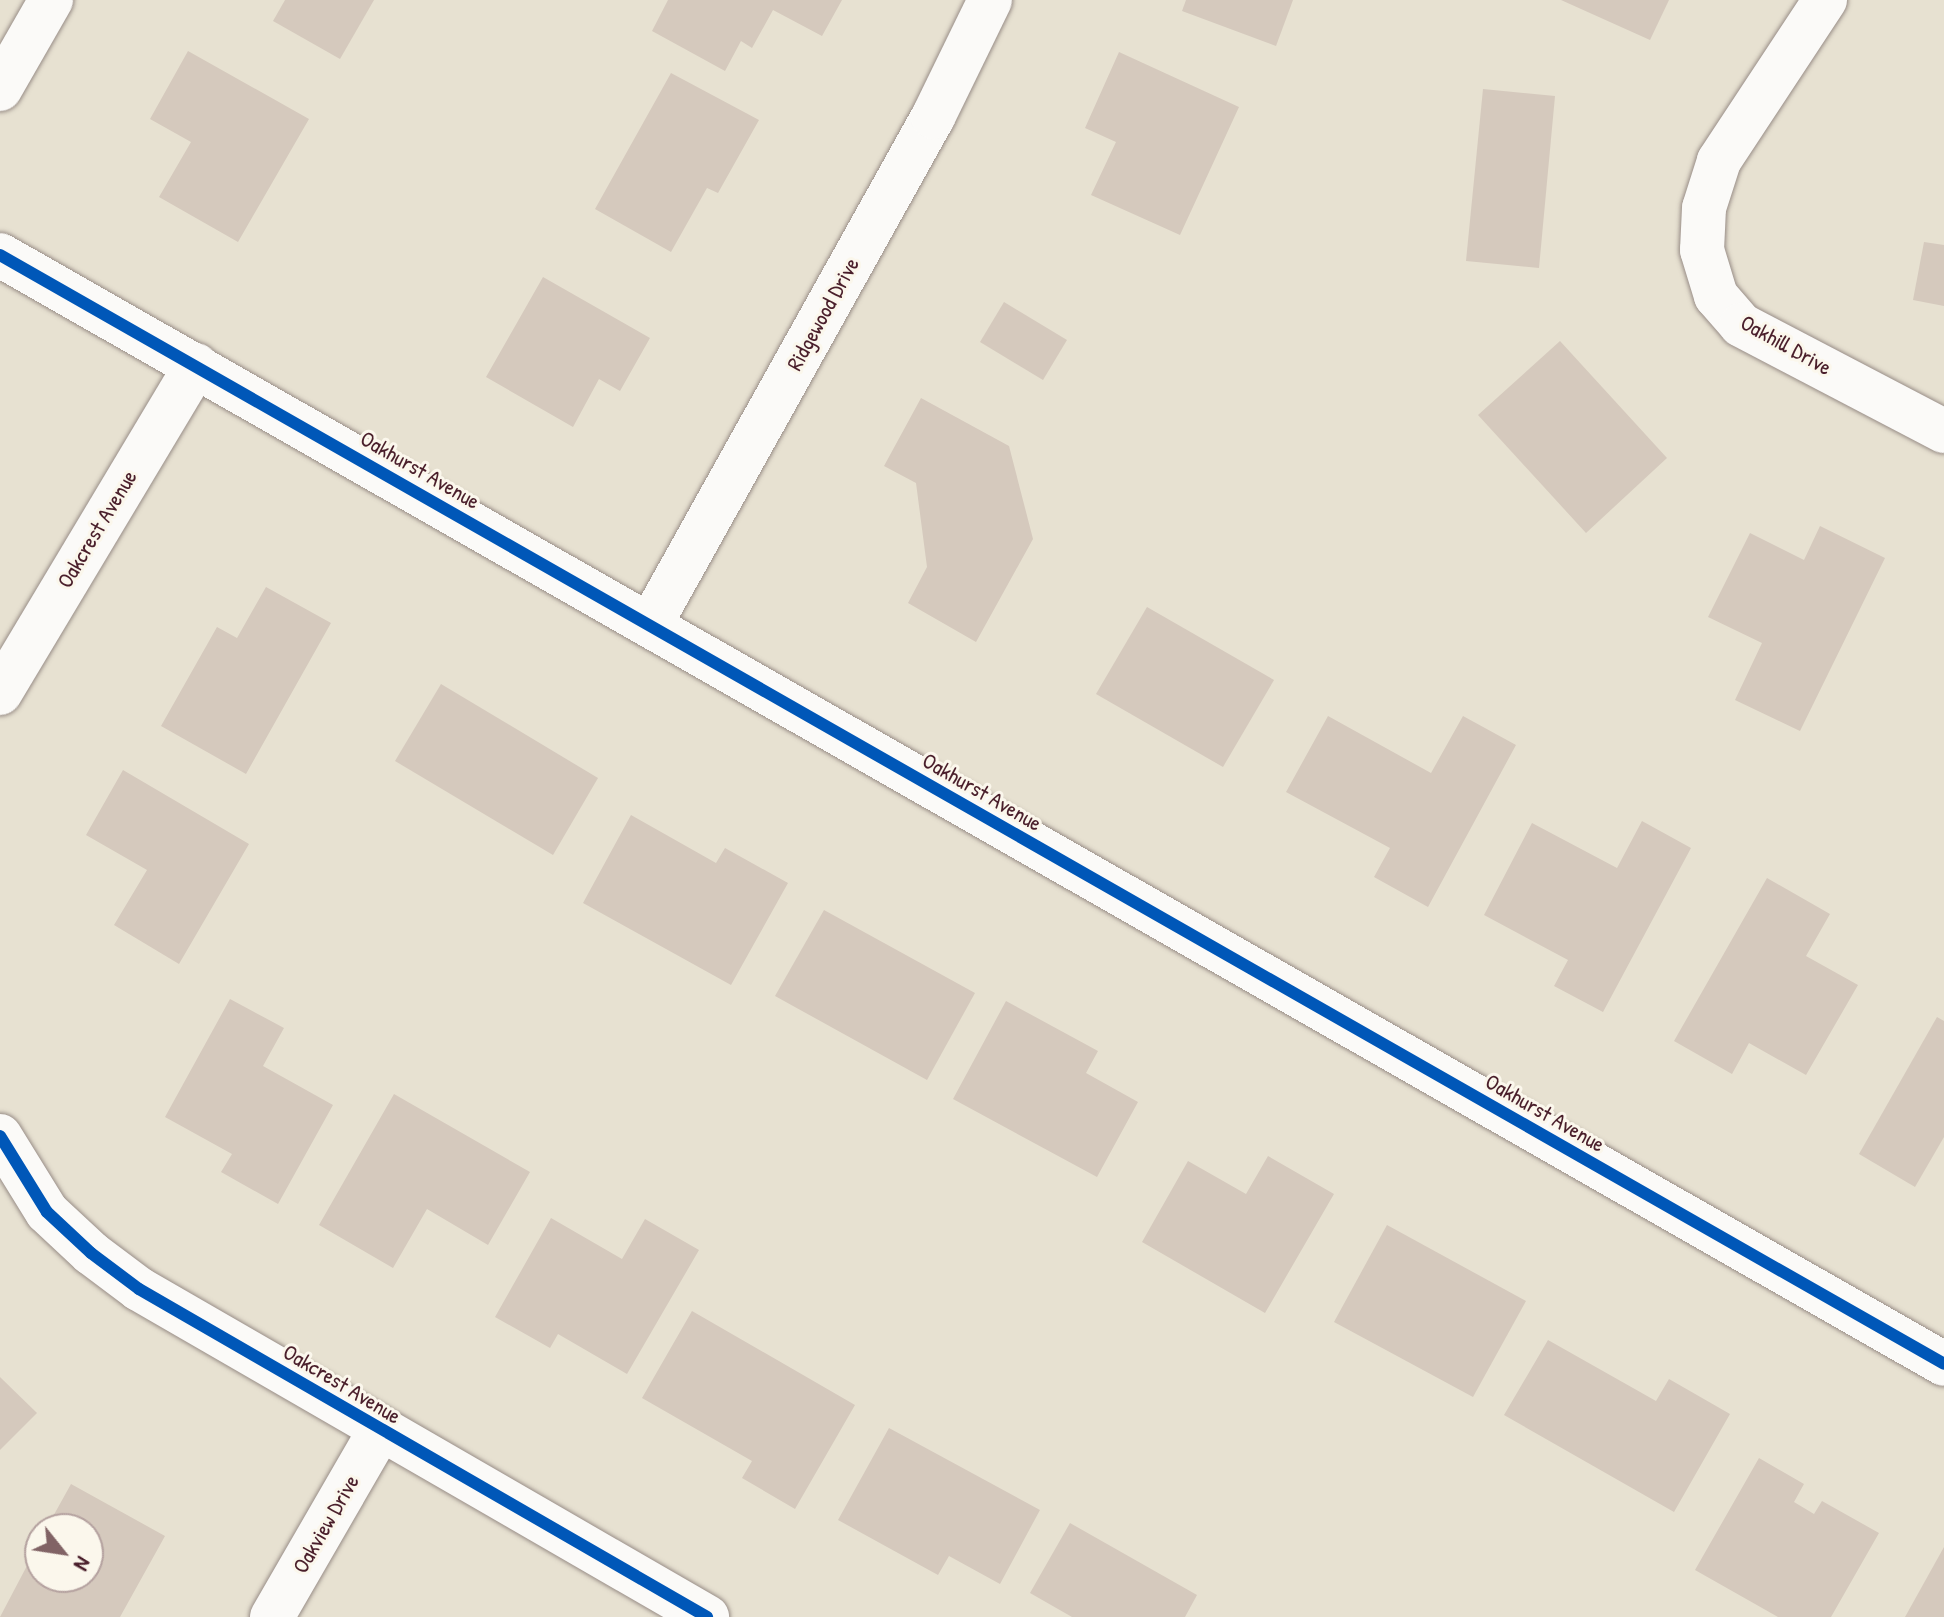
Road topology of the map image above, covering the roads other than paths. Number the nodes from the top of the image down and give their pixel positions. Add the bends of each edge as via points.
1 (51, 0) edge
2 (990, 0) edge
3 (1825, 0) edge
4 (0, 89) edge
5 (0, 255) edge
6 (196, 365) junction
7 (1944, 431) edge
8 (650, 625) junction
9 (0, 693) edge
10 (0, 1136) edge
11 (1944, 1364) edge
12 (380, 1430) junction
13 (272, 1617) edge
14 (707, 1617) edge

1 - 4 street
2 - 8 street, Ridgewood Drive via 933,117
3 - 7 street, Oakhill Drive via 1719,161 1704,208 1702,250 1716,296 1741,325
5 - 6 street, Oakhurst Avenue
6 - 8 street, Oakhurst Avenue
6 - 9 street, Oakcrest Avenue
8 - 11 street, Oakhurst Avenue
10 - 12 street, Oakcrest Avenue via 47,1212 91,1253 139,1289
12 - 13 street, Oakview Drive
12 - 14 street, Oakcrest Avenue

